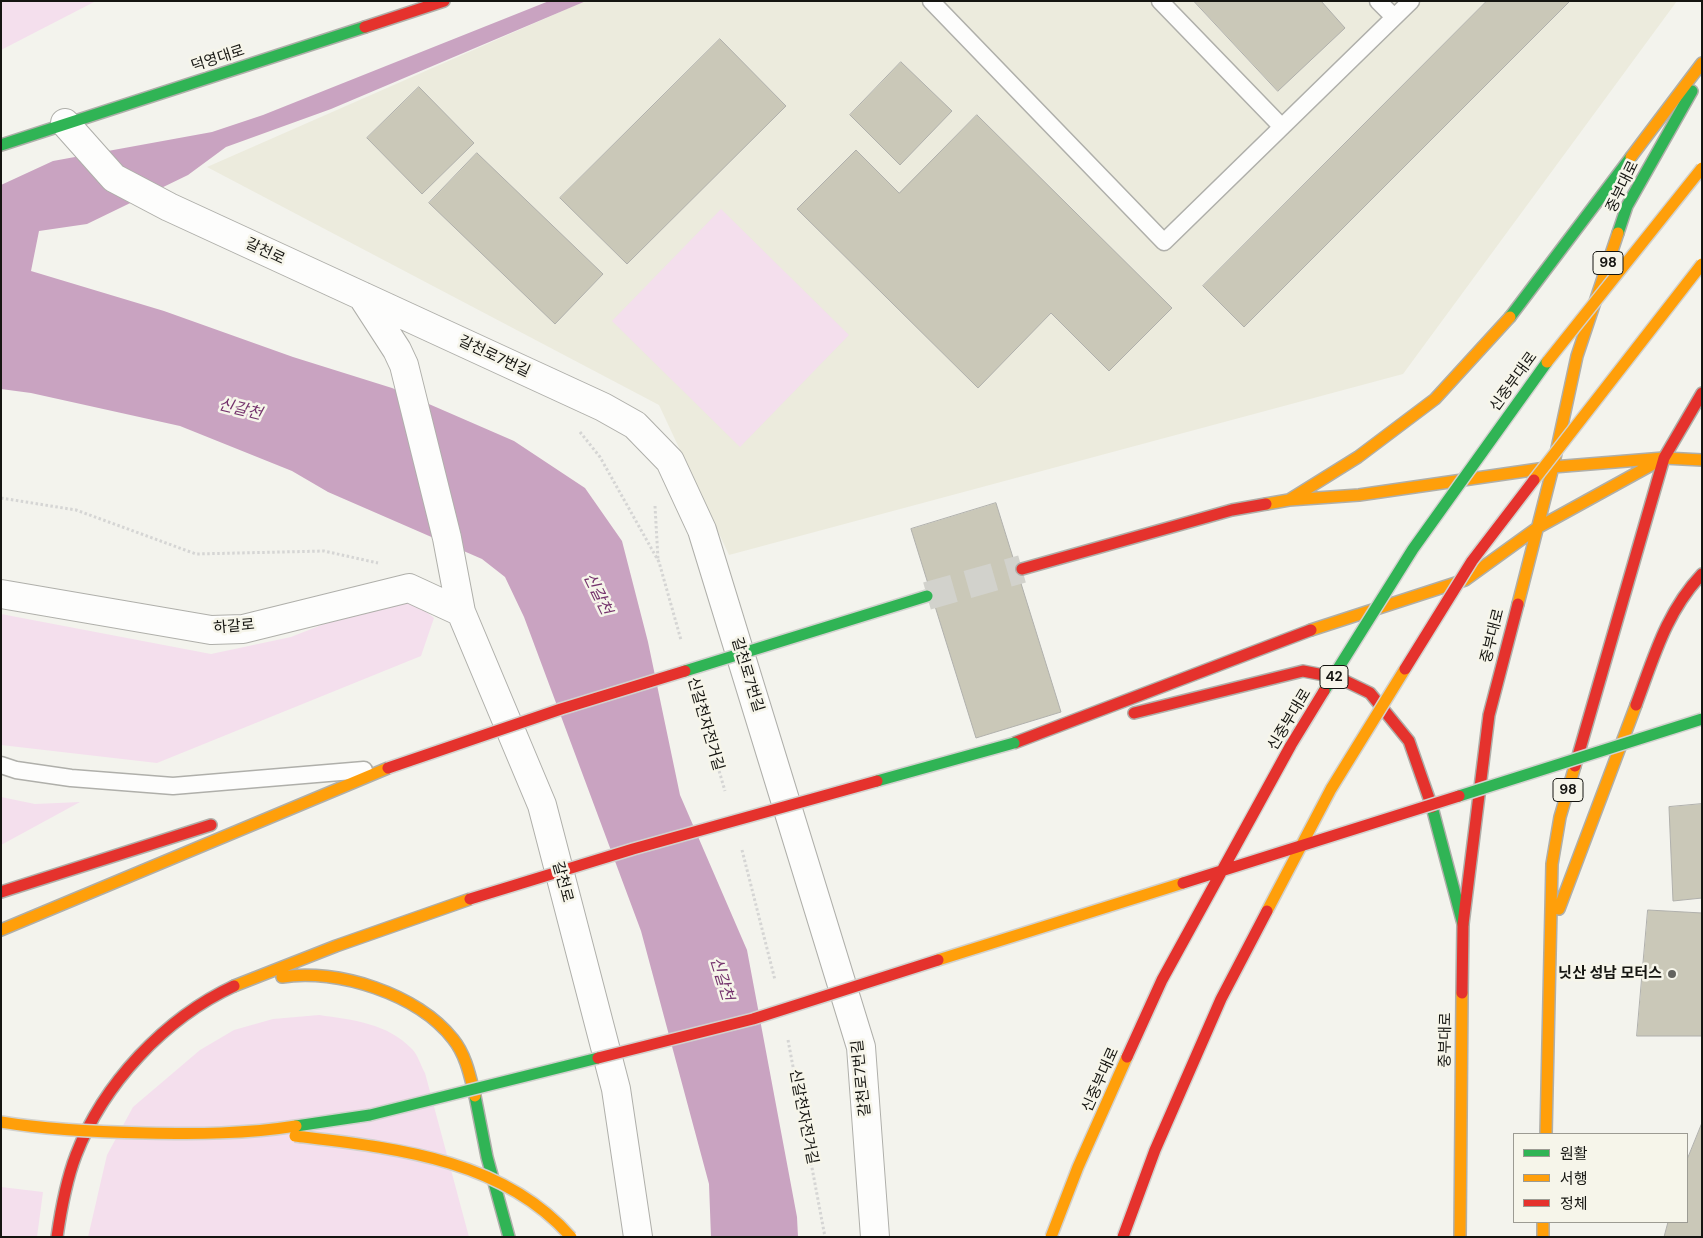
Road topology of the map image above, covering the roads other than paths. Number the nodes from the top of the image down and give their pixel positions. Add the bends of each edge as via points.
1 (444, 1) edge
2 (931, 1) edge
3 (1160, 1) edge
4 (1378, 1) edge
5 (1411, 1) edge
6 (1394, 18) junction
7 (1702, 63) edge
8 (1702, 74) edge
9 (65, 123) junction
10 (1282, 127) junction
11 (1, 145) edge
12 (1702, 168) edge
13 (1702, 264) edge
14 (362, 296) junction
15 (1702, 393) edge
16 (1664, 458) junction
17 (1702, 460) edge
18 (1553, 467) junction
19 (1289, 500) junction
20 (1537, 528) junction
21 (1022, 569) tunnel mouth
22 (1702, 574) edge
23 (1, 594) edge
24 (927, 596) tunnel mouth
25 (461, 612) junction
26 (1127, 715) dead end
27 (1702, 719) edge
28 (1108, 720) dead end
29 (1014, 743) junction
30 (1, 765) edge
31 (388, 768) junction
32 (256, 810) dead end
33 (218, 822) dead end
34 (1, 892) edge
35 (1463, 924) junction
36 (1551, 929) junction
37 (1, 930) edge
38 (229, 988) junction
39 (1, 1122) edge
40 (264, 1131) junction
41 (1546, 1133) edge
42 (1543, 1223) edge
43 (57, 1237) edge
44 (509, 1237) edge
45 (571, 1237) edge
46 (638, 1237) edge
47 (875, 1237) edge
48 (1051, 1237) edge
49 (1123, 1237) edge
50 (1460, 1237) edge
51 (1543, 1237) edge

1 - 9 main road, 덕영대로
2 - 10 lane via 1164,242
3 - 10 lane
4 - 6 lane
5 - 6 lane
6 - 10 lane
7 - 19 main road via 1519,307 1435,400 1358,457
8 - 18 main road, 중부대로 / 98 via 1627,206 1577,356
9 - 11 main road, 덕영대로
9 - 14 street, 갈천로 via 114,178 169,207
12 - 48 main road, 신중부대로 / 42, bridge via 1552,356 1419,540 1291,745 1162,980 1078,1167
13 - 49 main road, bridge via 1472,561 1331,789 1221,999 1154,1150
14 - 25 street, 갈천로 via 404,365 447,538
14 - 47 street, 갈천로7번길 via 603,407 635,425 670,461 702,530 861,1047
15 - 16 main road, 98
16 - 17 main road
16 - 18 main road
16 - 20 main road
16 - 36 main road, 98 via 1560,817 1552,864
18 - 19 main road via 1359,495
18 - 20 main road, 중부대로 / 98
19 - 21 main road via 1232,510
20 - 29 main road via 1465,580 1343,618
20 - 35 main road, 중부대로 / 98 via 1489,715
22 - 36 main road via 1684,593 1664,631
23 - 25 street, 하갈로 via 211,630 243,629 409,588
24 - 31 main road, bridge via 561,709
25 - 46 street, 갈천로 via 542,805 616,1089
26 - 35 main road via 1303,671 1339,678 1370,693 1409,741 1437,822
27 - 40 main road, bridge via 753,1019 370,1115
28 - 29 main road
29 - 38 main road, bridge via 470,899 350,940
30 - 31 lane via 70,778 173,786
31 - 32 main road
31 - 37 main road
33 - 34 main road
35 - 50 main road, 중부대로 / 98
36 - 41 main road, 98
38 - 43 main road via 198,1006 162,1036 105,1101 80,1146 63,1198
38 - 44 main road via 303,972 330,974 388,994 415,1008 442,1028 459,1048 467,1070
39 - 40 main road, bridge via 98,1132 211,1134
40 - 45 main road, bridge via 386,1148 470,1170 515,1190 548,1212
42 - 51 main road

